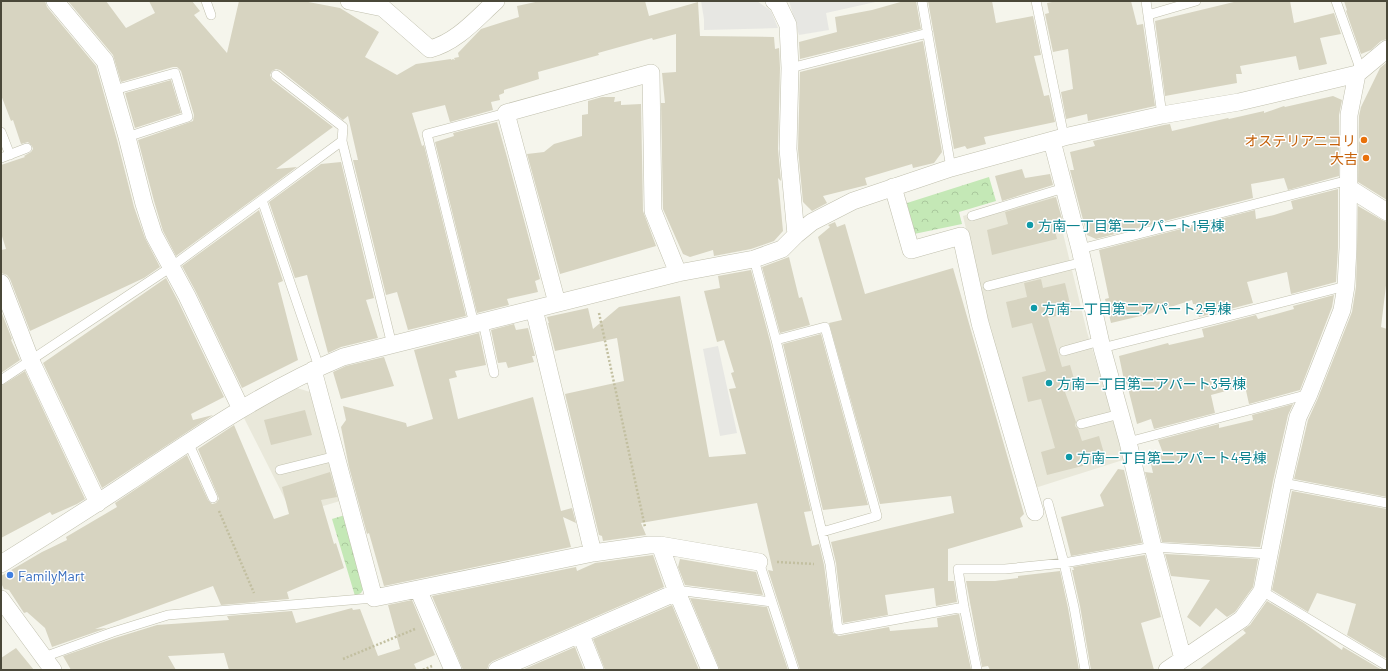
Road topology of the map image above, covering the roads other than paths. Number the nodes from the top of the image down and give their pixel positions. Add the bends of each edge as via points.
1 (55, 1) edge
2 (206, 1) edge
3 (349, 1) edge
4 (496, 1) edge
5 (774, 1) edge
6 (922, 1) edge
7 (1036, 1) edge
8 (1146, 1) edge
9 (1196, 1) edge
10 (1336, 1) edge
11 (211, 15) dead end
12 (1148, 15) junction
13 (928, 33) junction
14 (1387, 48) edge
15 (790, 68) junction
16 (1359, 73) junction
17 (276, 75) dead end
18 (114, 90) junction
19 (506, 114) junction
20 (1162, 115) junction
21 (1, 132) edge
22 (127, 137) junction
23 (1058, 139) junction
24 (342, 141) junction
25 (27, 148) dead end
26 (5, 156) edge
27 (951, 168) junction
28 (1349, 184) junction
29 (893, 187) junction
30 (1064, 188) junction
31 (262, 200) junction
32 (1387, 212) edge
33 (972, 216) dead end
34 (796, 235) junction
35 (1082, 256) junction
36 (754, 259) junction
37 (171, 267) junction
38 (678, 273) junction
39 (988, 286) dead end
40 (1346, 286) junction
41 (2, 290) edge
42 (557, 303) junction
43 (534, 309) junction
44 (479, 323) junction
45 (776, 340) junction
46 (392, 345) junction
47 (1101, 345) junction
48 (1064, 351) dead end
49 (31, 360) junction
50 (316, 368) junction
51 (494, 373) dead end
52 (1, 380) edge
53 (1309, 394) junction
54 (241, 409) junction
55 (1120, 414) junction
56 (1081, 424) dead end
57 (188, 442) junction
58 (1128, 442) junction
59 (336, 456) junction
60 (280, 470) dead end
61 (1283, 483) junction
62 (213, 498) road end
63 (98, 503) junction
64 (1387, 503) edge
65 (1042, 507) joint
66 (822, 532) junction
67 (654, 545) junction
68 (1153, 547) junction
69 (593, 553) junction
70 (1269, 554) junction
71 (759, 562) joint
72 (1064, 563) junction
73 (1, 564) edge
74 (418, 589) junction
75 (1262, 591) junction
76 (677, 592) junction
77 (374, 598) junction
78 (1, 599) edge
79 (772, 602) junction
80 (964, 607) junction
81 (581, 635) junction
82 (1183, 659) junction
83 (48, 664) edge
84 (1387, 666) edge
85 (453, 670) edge
86 (497, 670) edge
87 (595, 670) edge
88 (710, 670) edge
89 (794, 670) edge
90 (977, 670) edge
91 (1084, 670) edge
92 (1167, 670) edge

1 - 18 street via 105,61
2 - 11 lane
3 - 4 street via 383,8 430,49 439,47 461,33
5 - 15 street via 788,25
6 - 13 lane
7 - 23 lane
8 - 12 lane
9 - 12 lane
10 - 16 lane
12 - 20 lane
13 - 15 lane
13 - 27 lane
14 - 16 street
15 - 34 street via 788,149
16 - 20 street via 1239,102
16 - 28 street via 1349,116
17 - 24 lane via 343,126
18 - 22 street
18 - 22 lane via 175,73 188,117
19 - 38 street via 651,73 653,212
19 - 42 street
19 - 44 lane via 427,134
20 - 23 street
21 - 26 lane
22 - 37 street via 154,235
23 - 27 street
23 - 30 street
24 - 31 lane
24 - 46 lane
25 - 26 lane
27 - 29 street
28 - 32 street
28 - 35 lane
28 - 40 street
29 - 34 street via 853,201 812,222
29 - 65 street via 911,250 961,236 980,323
30 - 33 lane
30 - 35 street
31 - 37 lane
31 - 50 lane
34 - 36 street via 782,249
35 - 39 lane
35 - 47 street
36 - 38 street
36 - 45 lane
37 - 49 lane
37 - 54 street
38 - 42 street
40 - 47 lane
40 - 53 street via 1342,310
41 - 49 street
42 - 43 street
43 - 44 street
43 - 69 street
44 - 46 street
44 - 51 lane
45 - 66 lane
45 - 66 lane via 825,327 877,516
46 - 50 street via 343,357
47 - 48 lane
47 - 55 street
49 - 52 lane
49 - 63 street
50 - 54 street
50 - 59 street
53 - 58 lane
53 - 61 street via 1298,417
54 - 57 street
55 - 56 lane
55 - 58 street
57 - 62 lane
57 - 63 street
58 - 68 street
59 - 60 lane
59 - 77 street
61 - 64 lane
61 - 70 street
63 - 73 street
65 - 72 lane
66 - 80 lane via 830,564 838,630
67 - 69 street
67 - 71 street
67 - 76 street
68 - 70 lane
68 - 72 lane
68 - 82 street
69 - 74 street
70 - 75 street
71 - 79 lane
72 - 80 lane via 1005,569 958,569
72 - 91 lane
74 - 77 street
74 - 85 street
75 - 82 street via 1242,619
75 - 84 lane
76 - 79 lane
76 - 81 street
76 - 88 street
77 - 83 lane via 168,615 113,632
78 - 83 street
79 - 89 lane
80 - 90 lane
81 - 86 street
81 - 87 street
82 - 92 street

